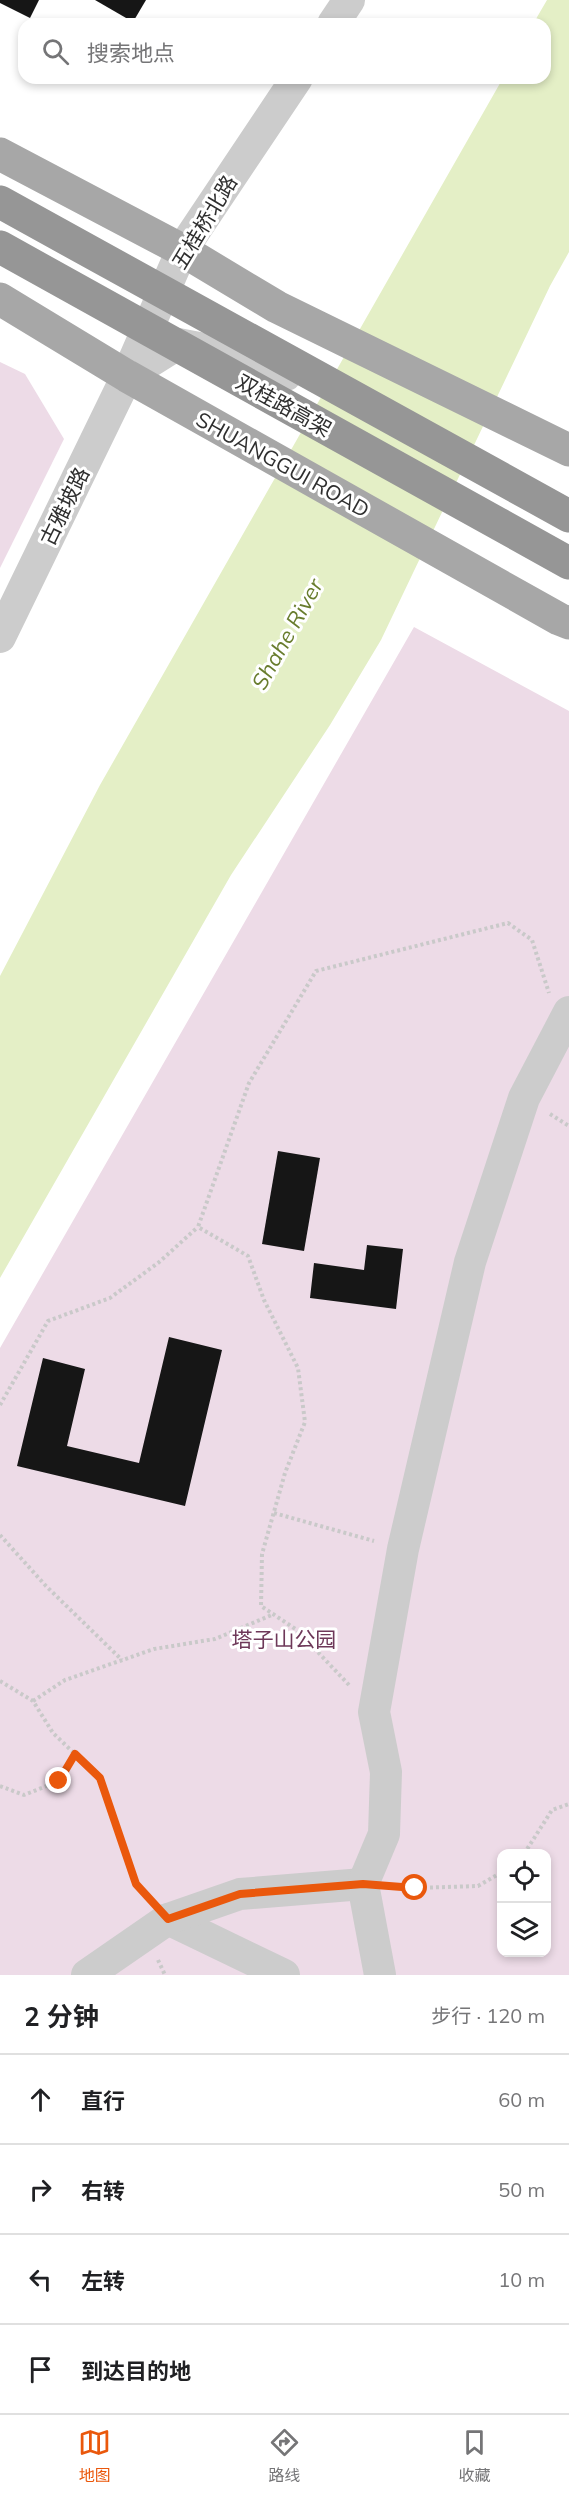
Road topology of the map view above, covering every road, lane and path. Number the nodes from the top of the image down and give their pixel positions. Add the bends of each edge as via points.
1 (349, 0) edge
2 (337, 18) edge
3 (293, 84) edge
4 (0, 154) edge
5 (0, 202) edge
6 (0, 247) edge
7 (182, 250) junction
8 (0, 299) edge
9 (127, 376) junction
10 (569, 450) edge
11 (569, 518) edge
12 (569, 562) edge
13 (564, 621) edge
14 (0, 637) edge
15 (565, 1021) edge
16 (198, 1227) junction
17 (0, 1405) edge
18 (274, 1513) junction
19 (0, 1535) edge
20 (403, 1548) junction
21 (274, 1614) junction
22 (122, 1660) junction
23 (0, 1681) edge
24 (33, 1701) junction
25 (374, 1712) junction
26 (75, 1754) junction
27 (0, 1786) edge
28 (569, 1804) edge
29 (527, 1849) edge
30 (497, 1874) edge
31 (363, 1884) junction
32 (168, 1919) junction
33 (87, 1975) edge
34 (284, 1975) edge
35 (380, 1975) edge

1 - 2 street
3 - 7 street, 五桂桥北路
4 - 7 main road
5 - 11 highway, 双桂路高架, bridge
6 - 12 highway, 双桂路高架, bridge
7 - 9 street, 五桂桥北路
7 - 10 main road via 277,307
8 - 9 main road, SHUANGGUI ROAD
9 - 11 street via 178,344 257,359 547,514
9 - 13 main road, SHUANGGUI ROAD
9 - 14 street, 古雅坡路
15 - 16 path via 532,940 508,923 316,971 249,1083
15 - 20 street via 524,1098 470,1262
16 - 17 path via 110,1298 48,1321
16 - 18 path via 248,1256 264,1300 298,1368 305,1422
18 - 20 path
18 - 21 path via 262,1554 261,1606
19 - 22 path
20 - 25 street
21 - 22 path via 215,1639 154,1649
21 - 25 path via 297,1630
22 - 24 path via 65,1680
23 - 24 path
24 - 26 path via 53,1733
25 - 31 street via 386,1772 384,1834
26 - 27 path via 59,1781 24,1795
26 - 32 path via 100,1778 136,1884
28 - 29 path via 552,1810
30 - 31 path via 478,1886 415,1888
31 - 32 street via 240,1894
31 - 35 street
32 - 33 street
32 - 34 street

